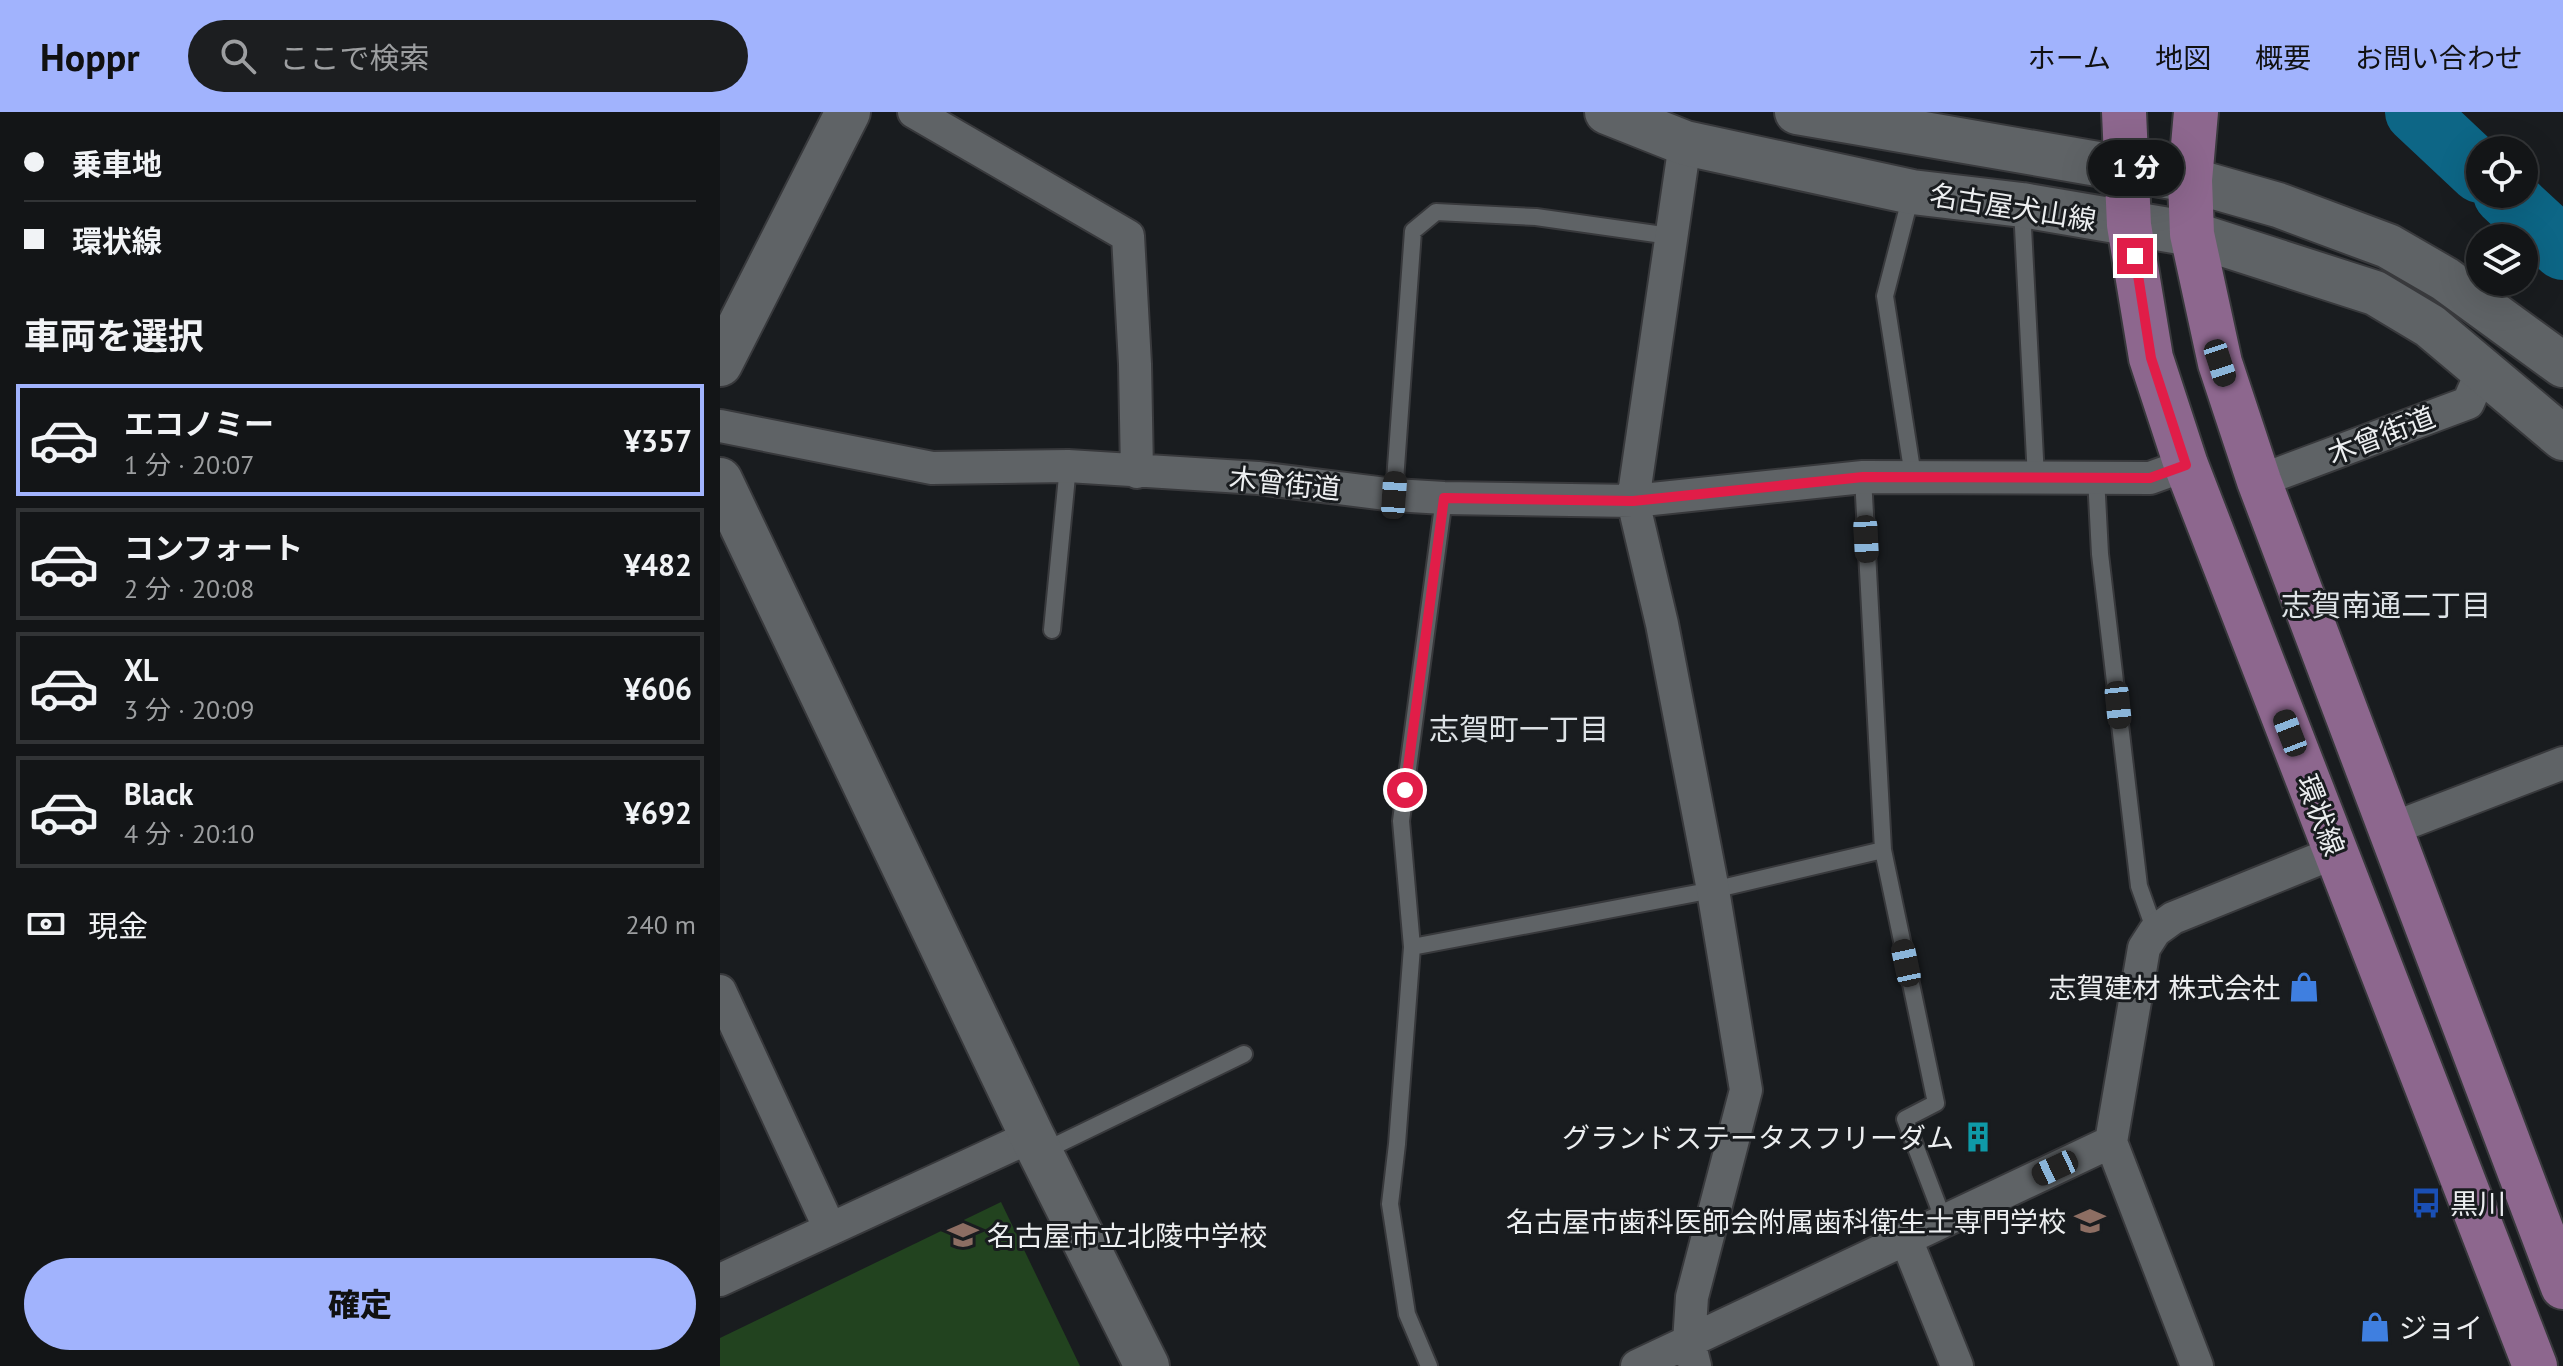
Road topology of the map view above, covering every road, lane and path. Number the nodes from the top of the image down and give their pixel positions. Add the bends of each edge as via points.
1 (848, 112) edge
2 (914, 112) edge
3 (1607, 112) edge
4 (1797, 112) edge
5 (2124, 112) edge
6 (2196, 112) edge
7 (1685, 143) junction
8 (2125, 170) junction
9 (2190, 180) junction
10 (1912, 192) junction
11 (2022, 205) junction
12 (2129, 225) junction
13 (2192, 234) junction
14 (1670, 236) junction
15 (720, 364) edge
16 (2563, 365) edge
17 (2483, 369) junction
18 (720, 426) edge
19 (2563, 438) edge
20 (2186, 465) junction
21 (1068, 466) junction
22 (1137, 472) junction
23 (1913, 476) junction
24 (1863, 477) junction
25 (2096, 477) junction
26 (2036, 478) junction
27 (720, 480) edge
28 (2259, 481) junction
29 (1394, 495) junction
30 (1444, 498) junction
31 (1633, 501) junction
32 (1052, 630) dead end
33 (2563, 763) edge
34 (2391, 829) junction
35 (1883, 850) junction
36 (2336, 852) junction
37 (1713, 890) junction
38 (2155, 931) junction
39 (1412, 947) junction
40 (720, 991) edge
41 (1244, 1054) dead end
42 (2111, 1142) junction
43 (1036, 1145) junction
44 (1944, 1221) junction
45 (830, 1229) junction
46 (1906, 1239) junction
47 (720, 1280) edge
48 (2563, 1287) edge
49 (1692, 1354) edge
50 (1147, 1366) edge
51 (1429, 1366) edge
52 (1637, 1366) edge
53 (1957, 1366) edge
54 (2197, 1366) edge
55 (2535, 1366) edge

1 - 15 main road
2 - 22 street via 1128,236
3 - 7 main road, 名古屋犬山線
4 - 8 main road, 名古屋犬山線
5 - 8 main road, 環状線
6 - 9 main road
7 - 10 main road, 名古屋犬山線
7 - 14 street
8 - 9 main road, 名古屋犬山線
8 - 12 main road, 環状線
9 - 13 main road
9 - 16 main road, 名古屋犬山線 via 2324,220 2388,246 2445,279
10 - 11 main road, 名古屋犬山線
10 - 23 lane via 1885,296
11 - 12 main road, 名古屋犬山線
11 - 26 lane
12 - 13 main road, 名古屋犬山線
12 - 20 main road, 環状線 via 2151,358
13 - 17 main road, 名古屋犬山線 via 2375,293 2430,326
13 - 28 main road via 2220,363
14 - 29 lane via 1536,217 1436,212 1413,231
14 - 31 street
17 - 19 main road, 名古屋犬山線
17 - 28 street, 木曾街道 via 2468,403
18 - 21 street, 木曾街道 via 932,468
20 - 25 street, 木曾街道 via 2150,478
20 - 36 main road, 環状線
21 - 22 street, 木曾街道
21 - 32 lane
22 - 29 street, 木曾街道 via 1258,478
23 - 24 street, 木曾街道
23 - 26 street, 木曾街道
24 - 31 street, 木曾街道
24 - 35 lane
25 - 26 street, 木曾街道
25 - 38 lane via 2100,554 2139,886
27 - 43 main road
28 - 34 main road
29 - 30 street, 木曾街道
30 - 31 street, 木曾街道
30 - 39 lane via 1401,821
31 - 37 street
33 - 34 street
34 - 48 main road
35 - 37 lane
35 - 44 lane via 1936,1103 1905,1119
36 - 38 street via 2173,918
36 - 55 main road, 環状線
37 - 39 lane
37 - 49 street via 1746,1090 1692,1297
38 - 42 street via 2144,948
39 - 51 lane via 1390,1204 1407,1314
40 - 45 street
41 - 43 lane
42 - 44 street
42 - 54 street
43 - 45 street
43 - 50 main road
44 - 46 street
45 - 47 street
46 - 49 street
46 - 53 street
49 - 52 street

